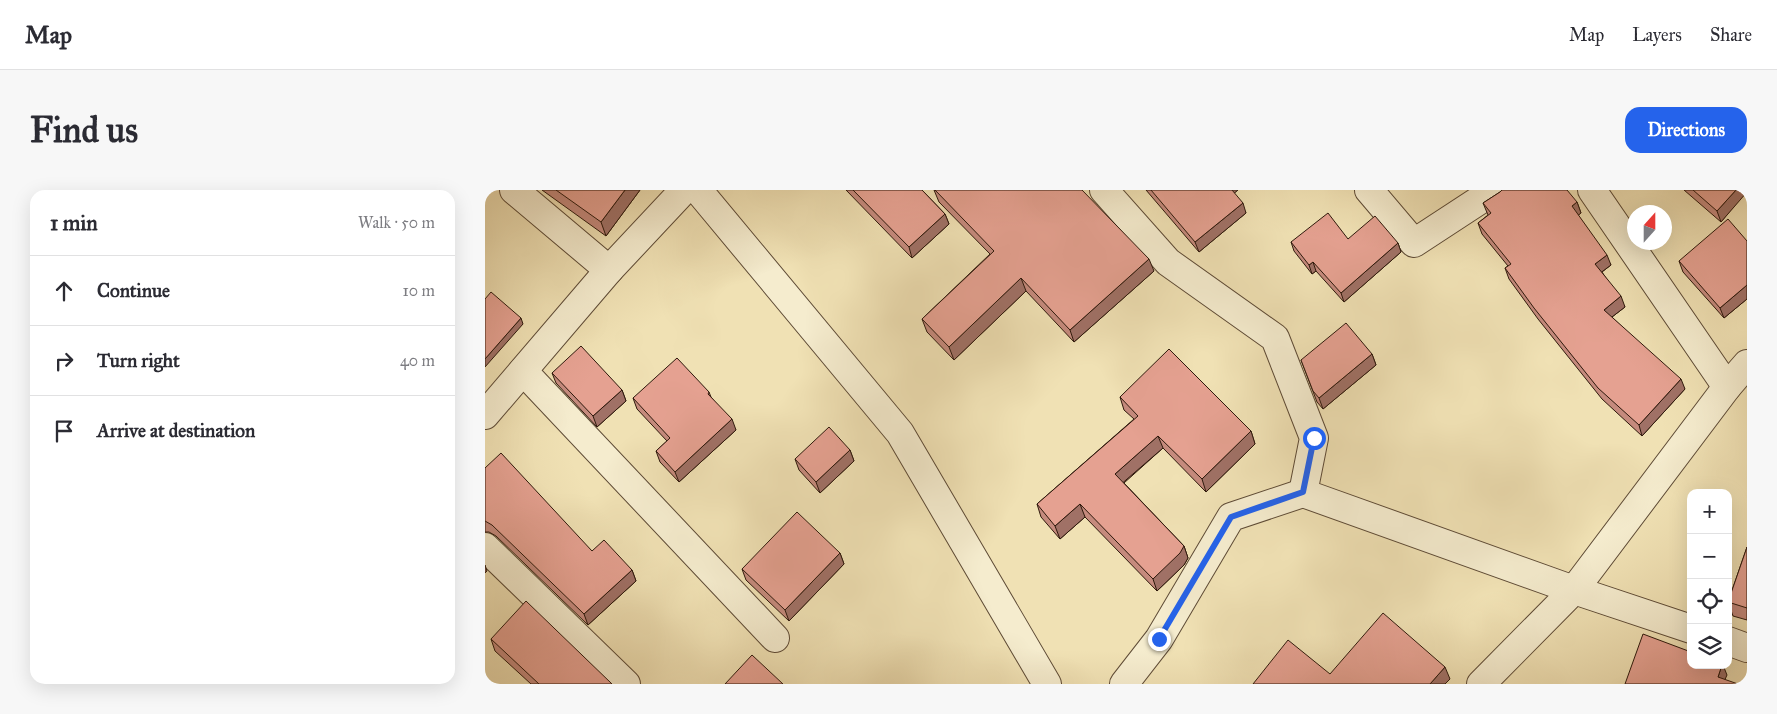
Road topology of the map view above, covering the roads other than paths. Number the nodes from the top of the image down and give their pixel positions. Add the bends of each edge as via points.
1 (514, 190) edge
2 (684, 190) edge
3 (698, 190) edge
4 (1104, 190) edge
5 (1369, 190) edge
6 (1495, 190) edge
7 (1592, 190) edge
8 (609, 270) junction
9 (1747, 364) edge
10 (523, 371) junction
11 (1727, 387) junction
12 (485, 416) edge
13 (1303, 492) junction
14 (485, 547) edge
15 (1574, 590) junction
16 (1687, 628) edge
17 (775, 638) dead end
18 (1732, 642) edge
19 (1747, 648) edge
20 (626, 684) edge
21 (1047, 684) edge
22 (1124, 684) edge
23 (1481, 684) edge

1 - 8 street
2 - 8 street
3 - 21 street via 901,433
4 - 13 street via 1168,262 1275,338 1314,438
5 - 6 street via 1414,243
7 - 11 street
8 - 10 street
9 - 11 street
10 - 12 street
10 - 17 street
11 - 15 street
13 - 15 street
13 - 22 street via 1231,517 1159,639
14 - 20 street
15 - 16 street
15 - 23 street
18 - 19 street

